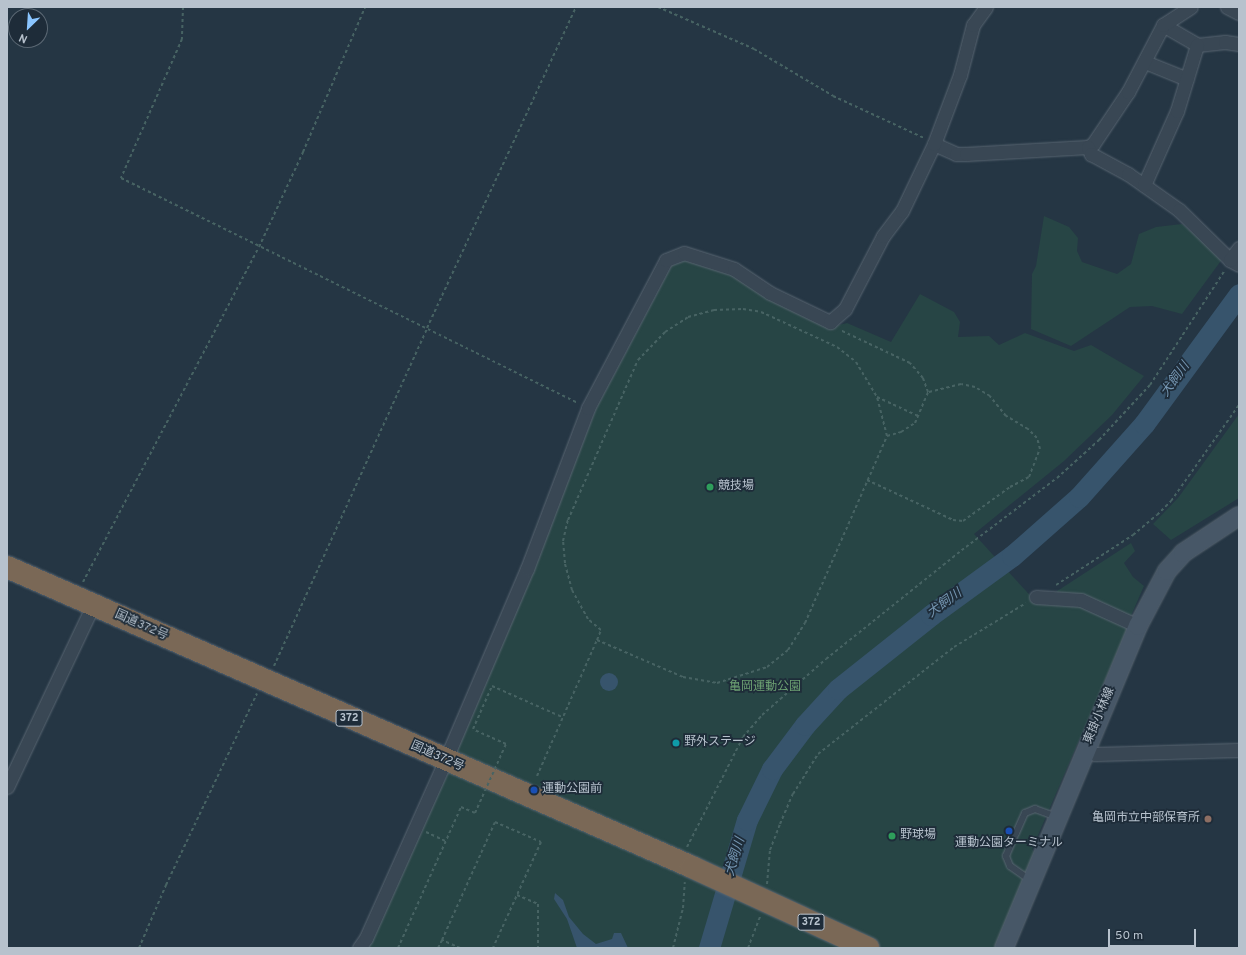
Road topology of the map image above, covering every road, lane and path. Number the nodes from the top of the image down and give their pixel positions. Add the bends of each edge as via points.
1 (183, 7) edge
2 (365, 7) edge
3 (576, 7) edge
4 (658, 7) edge
5 (986, 7) edge
6 (1191, 7) edge
7 (1227, 7) edge
8 (1239, 13) edge
9 (1163, 25) junction
10 (1197, 44) junction
11 (1239, 44) edge
12 (1145, 62) junction
13 (1187, 79) junction
14 (934, 144) junction
15 (1088, 148) junction
16 (1144, 186) junction
17 (259, 247) junction
18 (1239, 248) edge
19 (1236, 264) edge
20 (834, 327) dead end
21 (427, 328) junction
22 (928, 392) junction
23 (877, 397) junction
24 (1239, 405) edge
25 (588, 408) junction
26 (918, 416) junction
27 (887, 436) junction
28 (867, 480) junction
29 (1239, 516) edge
30 (7, 567) edge
31 (1036, 597) junction
32 (84, 601) junction
33 (1138, 626) junction
34 (597, 640) junction
35 (263, 681) junction
36 (562, 717) junction
37 (1086, 750) junction
38 (1239, 750) edge
39 (445, 761) junction
40 (537, 776) dead end
41 (7, 788) edge
42 (1058, 817) junction
43 (416, 828) junction
44 (446, 841) junction
45 (686, 865) junction
46 (1031, 881) junction
47 (517, 895) junction
48 (760, 898) junction
49 (442, 940) junction
50 (139, 948) edge
51 (359, 948) edge
52 (398, 948) edge
53 (438, 948) edge
54 (460, 948) edge
55 (493, 948) edge
56 (538, 948) edge
57 (673, 948) edge
58 (748, 948) edge
59 (868, 948) edge
60 (1004, 948) edge

1 - 17 path via 182,39 121,178
2 - 17 path
3 - 21 path
4 - 14 path via 754,49 834,96 904,127
5 - 14 street via 973,25 966,42 960,75
6 - 9 street
7 - 8 street
9 - 10 street
9 - 12 street
10 - 11 street
10 - 13 street
12 - 13 street
12 - 15 street via 1128,92
13 - 16 street via 1177,111
14 - 15 street via 956,154
14 - 25 street via 902,211 883,236 845,309 830,322 770,293 734,269 684,253 666,260
15 - 16 street via 1091,154
16 - 19 street via 1179,210
17 - 21 path
17 - 32 path
18 - 19 street
19 - 45 path via 1150,385 1099,440 1057,478 966,546 762,715 743,737 733,756
20 - 22 path via 910,363 923,378
21 - 25 path
21 - 35 path via 277,660
22 - 26 path
22 - 28 path via 961,384 975,387 990,396 1006,416 1028,429 1037,438 1040,449 1030,477 1010,487 963,521 953,520
23 - 26 path
23 - 27 path
23 - 34 path via 856,362 836,347 761,312 743,309 714,310 688,317 665,332 638,360 568,520 563,541 565,563 572,590 588,619 601,630
24 - 31 path via 1171,501 1157,515 1133,535
25 - 39 street via 527,569
26 - 27 path via 914,423 901,432
27 - 28 path
28 - 34 path via 805,623 788,650 767,667 717,683 690,678
29 - 33 main road, 東掛小林線 via 1182,553 1167,571
30 - 32 highway, 国道372号 / 372
31 - 33 street via 1081,600
31 - 48 path via 954,647 818,754 793,794 770,850
32 - 35 highway, 国道372号 / 372
32 - 41 street
33 - 37 main road, 東掛小林線
34 - 36 path
35 - 39 highway, 国道372号 / 372
35 - 50 path via 166,885
36 - 40 path
36 - 44 path, bridge via 492,686 473,729 506,744 475,813 461,807
37 - 38 street via 1095,754
37 - 42 main road, 東掛小林線
39 - 43 street
39 - 45 highway, 国道372号 / 372
42 - 46 main road, 東掛小林線
42 - 46 lane via 1035,808 1025,813 1006,856 1010,866
43 - 44 path
43 - 51 street via 366,938
44 - 52 path
45 - 48 highway, 国道372号 / 372
45 - 57 path via 683,908
46 - 60 main road, 東掛小林線
47 - 49 path via 541,842 495,822
47 - 55 path
47 - 56 path via 538,904
48 - 58 path
48 - 59 highway, 国道372号 / 372
49 - 53 path
49 - 54 path

